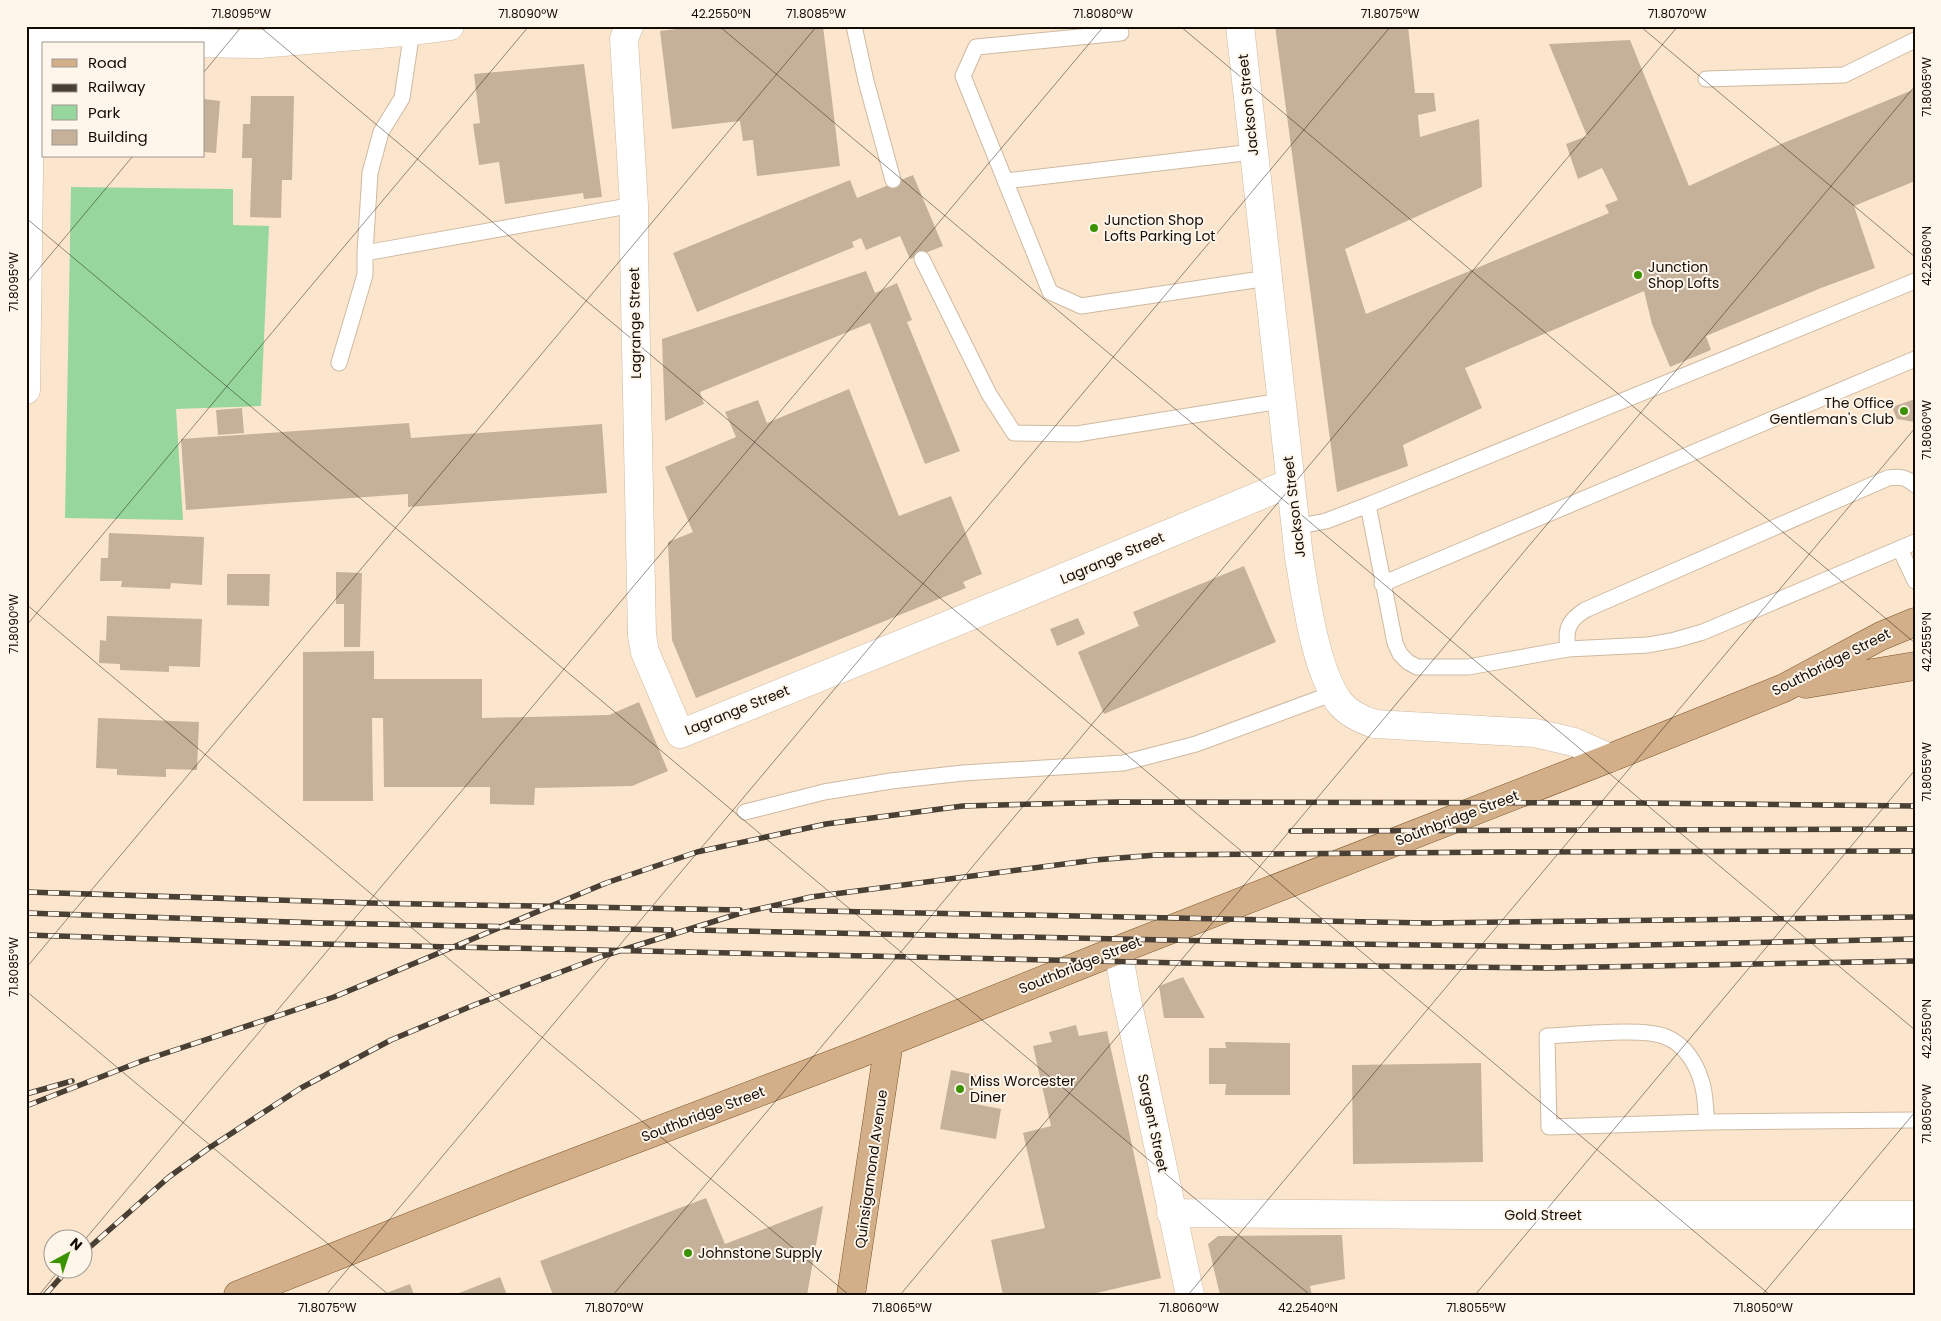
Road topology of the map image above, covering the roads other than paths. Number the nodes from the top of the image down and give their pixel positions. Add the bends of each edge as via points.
1 (450, 26) edge
2 (629, 26) edge
3 (854, 26) edge
4 (1240, 26) edge
5 (412, 31) junction
6 (1121, 32) dead end
7 (29, 36) edge
8 (1915, 40) edge
9 (201, 42) edge
10 (205, 42) edge
11 (1706, 79) dead end
12 (1253, 152) junction
13 (894, 180) dead end
14 (1005, 181) junction
15 (634, 205) junction
16 (365, 253) junction
17 (922, 259) dead end
18 (1268, 278) junction
19 (1915, 280) edge
20 (1915, 359) edge
21 (339, 364) dead end
22 (26, 390) edge
23 (1282, 401) junction
24 (1290, 483) junction
25 (1915, 485) edge
26 (1368, 505) junction
27 (1295, 527) junction
28 (1915, 542) edge
29 (1900, 549) junction
30 (1915, 581) edge
31 (1382, 584) junction
32 (1915, 622) edge
33 (1568, 648) junction
34 (1915, 666) edge
35 (1784, 688) junction
36 (1334, 693) junction
37 (1610, 758) junction
38 (745, 812) dead end
39 (1118, 950) junction
40 (889, 1042) junction
41 (1915, 1120) edge
42 (1707, 1122) junction
43 (1171, 1213) junction
44 (1915, 1215) edge
45 (271, 1289) edge
46 (238, 1295) edge
47 (851, 1295) edge
48 (1190, 1295) edge

1 - 5 street
2 - 15 street, Lagrange Street via 624,39
3 - 13 lane
4 - 12 street, Jackson Street
5 - 10 street via 258,44
5 - 16 lane via 402,98 381,132 370,173
6 - 14 lane via 976,47 963,76
7 - 9 street
7 - 22 street
8 - 11 lane via 1844,75
12 - 14 lane
12 - 18 street, Jackson Street
14 - 18 lane via 1050,292 1080,306
15 - 16 lane
15 - 24 street, Lagrange Street via 642,635 645,652 680,734
16 - 21 lane via 365,275
17 - 23 lane via 989,394 1014,433 1078,434
18 - 23 street, Jackson Street
19 - 26 lane
20 - 31 lane
23 - 24 street, Jackson Street
24 - 27 street, Jackson Street
25 - 33 lane via 1899,476 1888,478 1584,610 1568,626
26 - 27 lane
26 - 31 lane
27 - 36 street, Jackson Street via 1310,620
28 - 29 lane
29 - 30 lane
29 - 33 lane via 1694,635 1648,645
31 - 33 lane via 1395,644 1400,654 1417,667 1468,668
32 - 35 main road, Southbridge Street
34 - 35 main road
35 - 37 main road, Southbridge Street
36 - 37 street, Jackson Street via 1347,710 1375,724 1535,733 1574,742
36 - 38 lane via 1196,744 1123,762 884,782 824,792
37 - 39 main road, Southbridge Street
39 - 40 main road, Southbridge Street
39 - 43 street, Sargent Street
40 - 45 main road, Southbridge Street via 514,1186
40 - 47 main road, Quinsigamond Avenue
41 - 42 lane
42 - 42 lane via 1549,1127 1547,1036 1643,1033 1666,1036 1683,1048 1695,1064 1702,1082
43 - 44 street, Gold Street
43 - 48 street, Sargent Street
45 - 46 main road, Southbridge Street

